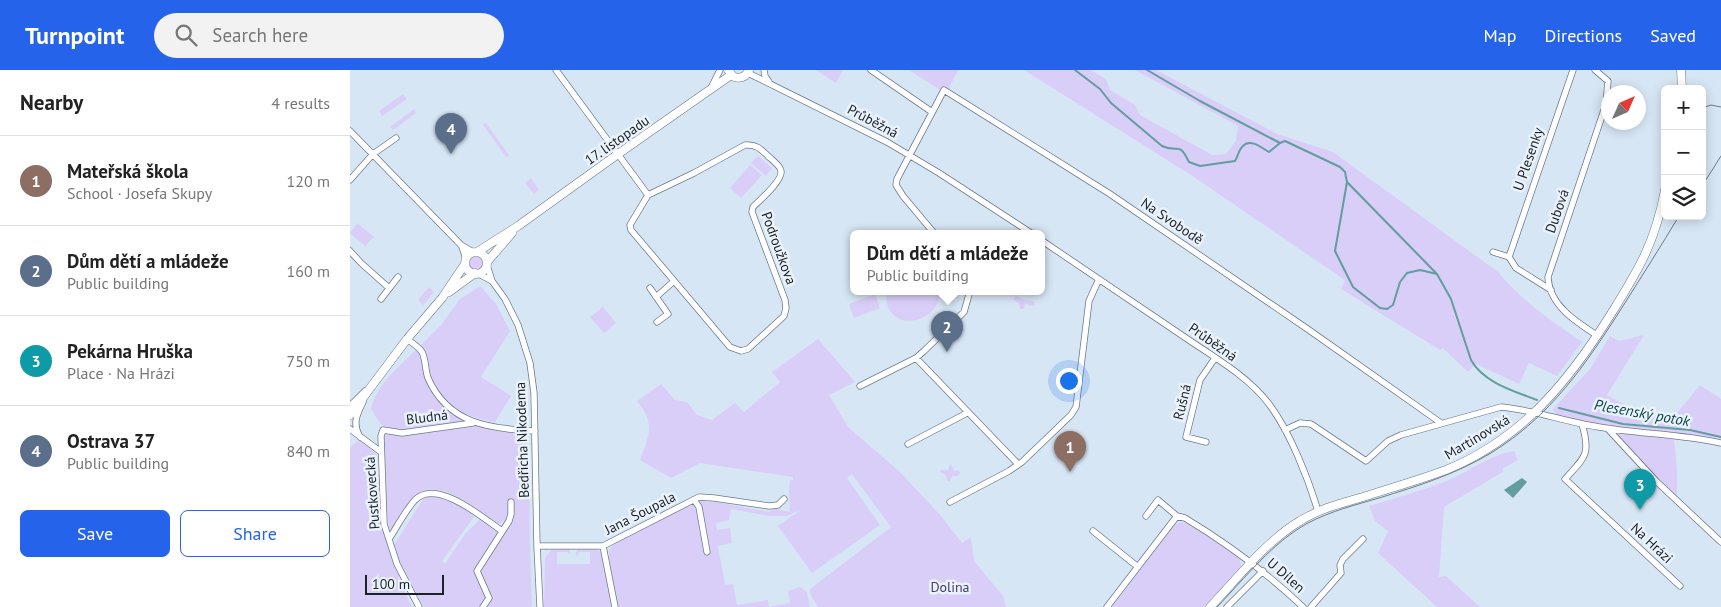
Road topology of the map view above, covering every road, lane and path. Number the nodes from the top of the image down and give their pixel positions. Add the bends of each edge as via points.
1 (556, 70) edge
2 (720, 70) edge
3 (764, 70) edge
4 (871, 70) edge
5 (1572, 70) edge
6 (1595, 70) edge
7 (1681, 70) edge
8 (748, 72) edge
9 (730, 73) edge
10 (770, 84) junction
11 (1682, 85) edge
12 (711, 89) junction
13 (932, 112) junction
14 (350, 131) edge
15 (396, 138) dead end
16 (373, 154) junction
17 (618, 154) junction
18 (910, 156) junction
19 (350, 180) edge
20 (648, 195) junction
21 (1661, 209) edge
22 (518, 226) junction
23 (931, 230) edge
24 (1026, 230) edge
25 (1045, 243) edge
26 (461, 245) junction
27 (350, 250) edge
28 (475, 252) junction
29 (1492, 252) dead end
30 (1509, 257) junction
31 (466, 261) junction
32 (487, 264) junction
33 (476, 273) junction
34 (398, 277) dead end
35 (1099, 279) junction
36 (492, 281) junction
37 (674, 282) junction
38 (389, 288) junction
39 (650, 288) dead end
40 (1551, 290) junction
41 (970, 295) edge
42 (656, 297) junction
43 (442, 298) junction
44 (381, 299) dead end
45 (657, 322) dead end
46 (1598, 336) junction
47 (407, 339) junction
48 (916, 358) junction
49 (1215, 358) junction
50 (372, 385) junction
51 (860, 386) dead end
52 (350, 406) edge
53 (967, 412) junction
54 (1534, 413) junction
55 (350, 414) edge
56 (473, 423) junction
57 (1441, 423) junction
58 (1582, 424) junction
59 (350, 429) edge
60 (1608, 429) junction
61 (383, 430) joint
62 (1285, 430) junction
63 (535, 431) junction
64 (350, 434) edge
65 (360, 437) junction
66 (1206, 442) dead end
67 (1721, 443) edge
68 (908, 444) dead end
69 (381, 452) junction
70 (1018, 464) junction
71 (784, 499) dead end
72 (694, 500) junction
73 (511, 502) dead end
74 (950, 502) dead end
75 (1318, 511) junction
76 (1146, 516) dead end
77 (1177, 516) junction
78 (502, 530) junction
79 (1093, 531) dead end
80 (389, 539) junction
81 (1362, 539) dead end
82 (1721, 542) edge
83 (537, 546) junction
84 (603, 546) junction
85 (707, 552) dead end
86 (1252, 563) junction
87 (1138, 567) junction
88 (1263, 571) junction
89 (1680, 586) dead end
90 (419, 607) edge
91 (483, 607) edge
92 (540, 607) edge
93 (614, 607) edge
94 (1107, 607) edge
95 (1210, 607) edge
96 (1227, 607) edge
97 (1303, 607) edge
98 (1311, 607) edge

1 - 17 street
2 - 12 street
3 - 10 street
4 - 13 street
5 - 30 street, U Plesenky
6 - 40 street, Dubová via 1608,81 1606,104 1549,271
7 - 11 main road
8 - 9 main road via 740,78
8 - 10 street, Průběžná
9 - 12 main road, 17. listopadu
10 - 18 street, Průběžná
12 - 17 main road, 17. listopadu
13 - 18 street, Na Svobodě
13 - 57 street, Na Svobodě via 944,90 1110,194
14 - 16 street
15 - 16 street
16 - 19 street
16 - 26 street
17 - 20 street
17 - 22 main road, 17. listopadu
18 - 23 street, Na Svobodě via 896,185
18 - 24 street, Průběžná
20 - 37 street, Podroužkova via 630,225 631,230
20 - 37 street, Podroužkova via 745,145 760,148 781,168 779,179 752,212 785,300 785,313 748,349 741,351 730,347
21 - 46 main road, Martinovská via 1648,251
22 - 28 main road, 17. listopadu
22 - 32 main road, 17. listopadu
25 - 35 street, Průběžná
26 - 28 street
26 - 31 street
27 - 38 street
28 - 31 main road
28 - 32 main road via 485,256
29 - 30 street
30 - 40 street via 1516,268
31 - 33 main road via 468,270
31 - 43 main road
32 - 33 main road via 483,271
32 - 36 street, Bedřicha Nikodema
33 - 36 street, Bedřicha Nikodema
33 - 43 main road
34 - 38 street
35 - 49 street, Průběžná
35 - 70 street via 1088,301 1076,407 1071,416
36 - 63 street, Bedřicha Nikodema via 513,314 529,357
37 - 42 street
38 - 44 street
39 - 42 street
40 - 46 street via 1567,314
41 - 48 street via 964,312
42 - 45 street via 668,314
43 - 47 main road
46 - 54 main road, Martinovská via 1563,384
47 - 50 main road
47 - 56 street via 422,351 428,377 438,398 456,414
48 - 51 street
48 - 53 street
49 - 62 street, Průběžná via 1259,393
49 - 66 street, Rušná via 1200,380 1186,437
50 - 52 street
50 - 55 main road
50 - 65 street via 355,422
53 - 68 street
53 - 70 street
54 - 57 street via 1501,407
54 - 58 street
54 - 75 main road, Martinovská via 1502,439 1464,462
56 - 61 street, Bludná via 402,433
56 - 63 street
57 - 62 street via 1388,441 1366,461 1312,424 1300,423
58 - 60 street
58 - 89 street, Na Hrázi via 1587,449 1565,479
59 - 65 street
60 - 67 street
60 - 82 street via 1656,482
61 - 69 street, Pustkovecká
62 - 75 street, Průběžná
63 - 83 street, Bedřicha Nikodema
64 - 65 street
65 - 69 street
69 - 80 street, Pustkovecká via 384,524
70 - 74 street
71 - 72 street, Jana Šoupala via 778,505 769,506 714,498
72 - 84 street, Jana Šoupala
72 - 85 street, Jana Šoupala via 699,507
73 - 78 street via 512,514
75 - 86 main road, Martinovská via 1291,527
76 - 77 street, U Dílen via 1158,500
77 - 86 street, U Dílen via 1208,532
77 - 87 street
78 - 80 street via 455,499 428,493 416,499
78 - 91 street via 477,571 489,598
79 - 87 street
80 - 90 street, Pustkovecká via 397,564
81 - 98 street, U Dílen via 1343,559 1341,573
83 - 84 street, Jana Šoupala
83 - 92 street, Bedřicha Nikodema
84 - 93 street
86 - 88 street, U Dílen
86 - 95 main road, Martinovská
87 - 94 street
88 - 96 street
88 - 97 street, U Dílen

